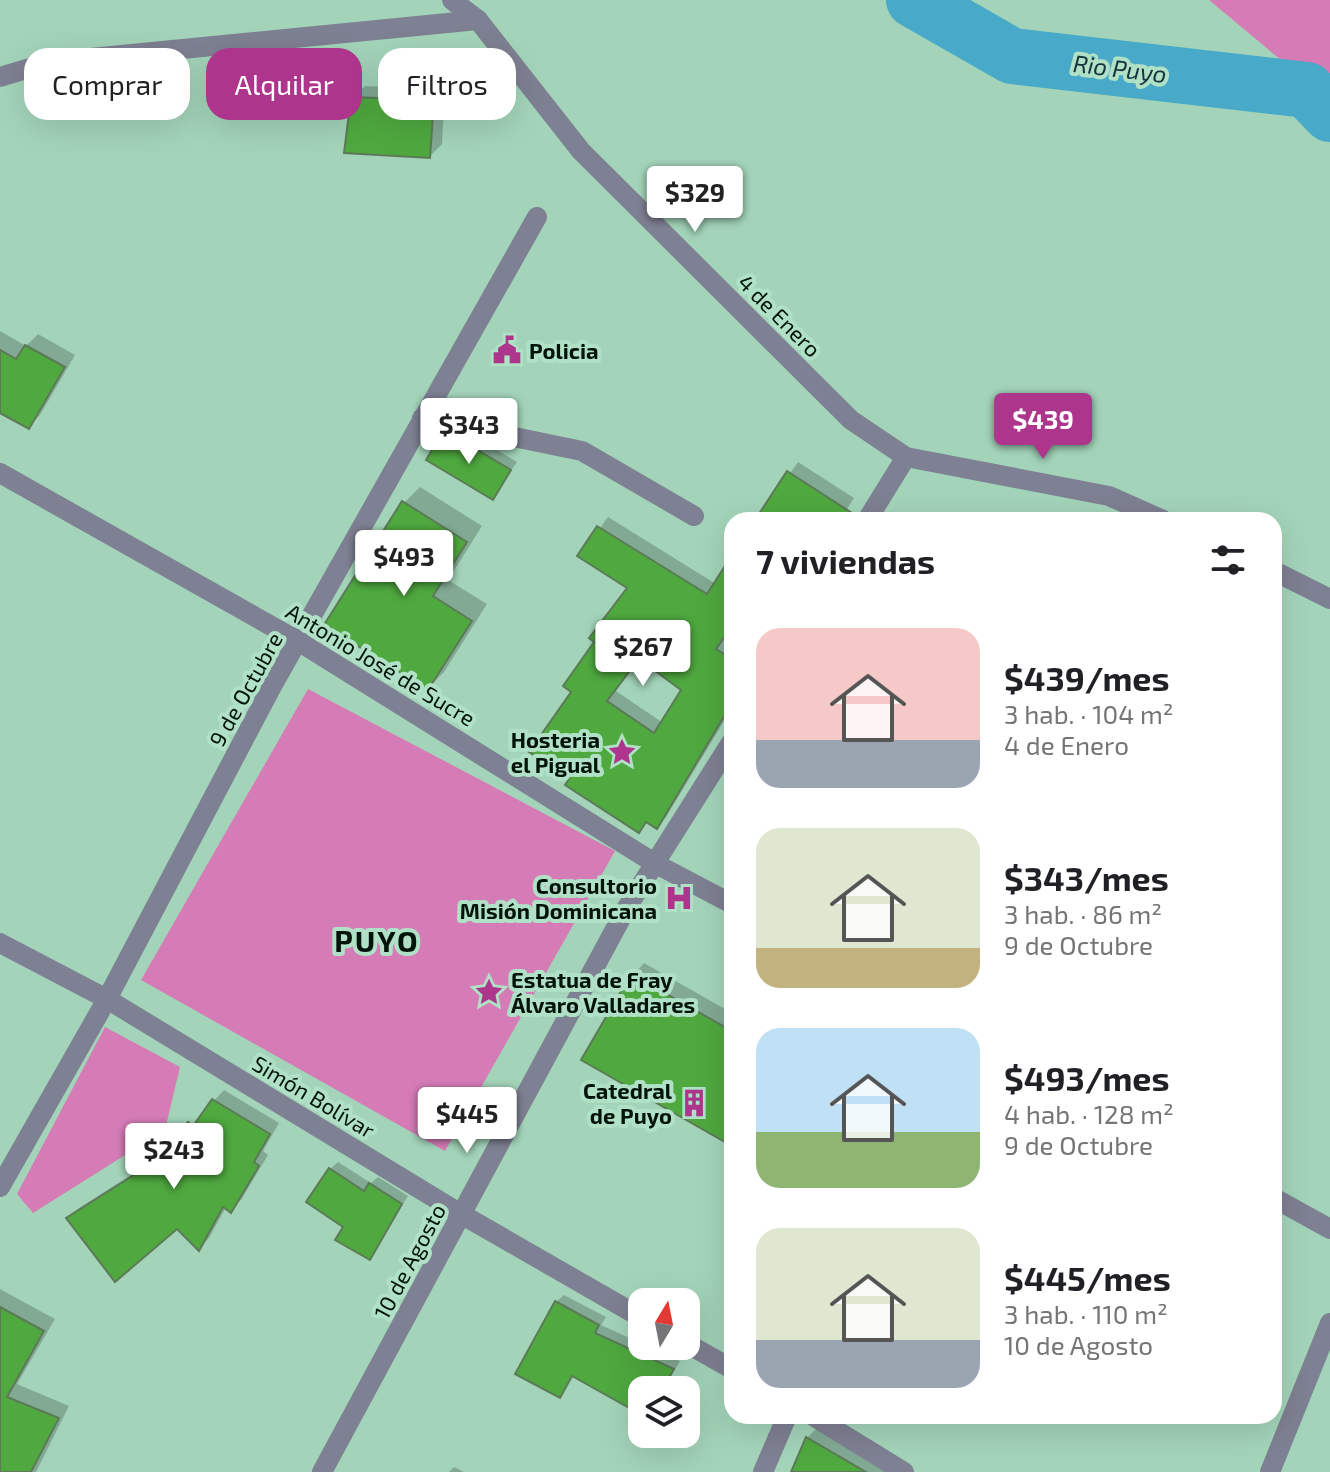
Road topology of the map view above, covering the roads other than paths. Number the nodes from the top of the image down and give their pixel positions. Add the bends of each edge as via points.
1 (452, 0) edge
2 (478, 20) junction
3 (0, 77) edge
4 (537, 217) dead end
5 (422, 418) junction
6 (906, 457) junction
7 (0, 473) edge
8 (872, 512) edge
9 (1145, 512) edge
10 (694, 516) dead end
11 (1282, 575) edge
12 (1330, 599) edge
13 (298, 641) junction
14 (724, 754) edge
15 (656, 864) junction
16 (724, 900) edge
17 (0, 943) edge
18 (107, 999) junction
19 (0, 1187) edge
20 (1282, 1202) edge
21 (461, 1214) junction
22 (1330, 1229) edge
23 (628, 1310) edge
24 (1330, 1323) edge
25 (700, 1351) edge
26 (724, 1364) edge
27 (784, 1424) edge
28 (826, 1424) edge
29 (322, 1472) edge
30 (763, 1472) edge
31 (904, 1472) edge
32 (1270, 1472) edge

1 - 2 street, 4 de Enero
2 - 3 street via 50,62
2 - 6 street, 4 de Enero via 581,151 851,420
4 - 5 street, 9 de Octubre
5 - 10 street via 582,451
5 - 13 street, 9 de Octubre
6 - 8 street
6 - 9 street, 4 de Enero via 1109,496
7 - 13 street, Antonio José de Sucre
11 - 12 street
13 - 15 street, Antonio José de Sucre
13 - 18 street, 9 de Octubre
14 - 15 street, 10 de Agosto
15 - 16 street, Antonio José de Sucre
15 - 21 street, 10 de Agosto via 626,909
17 - 18 street, Simón Bolívar
18 - 19 street, 9 de Octubre
18 - 21 street, Simón Bolívar
20 - 22 street
21 - 23 street, Simón Bolívar
21 - 29 street, 10 de Agosto
24 - 32 street
25 - 26 street
27 - 30 street
28 - 31 street

